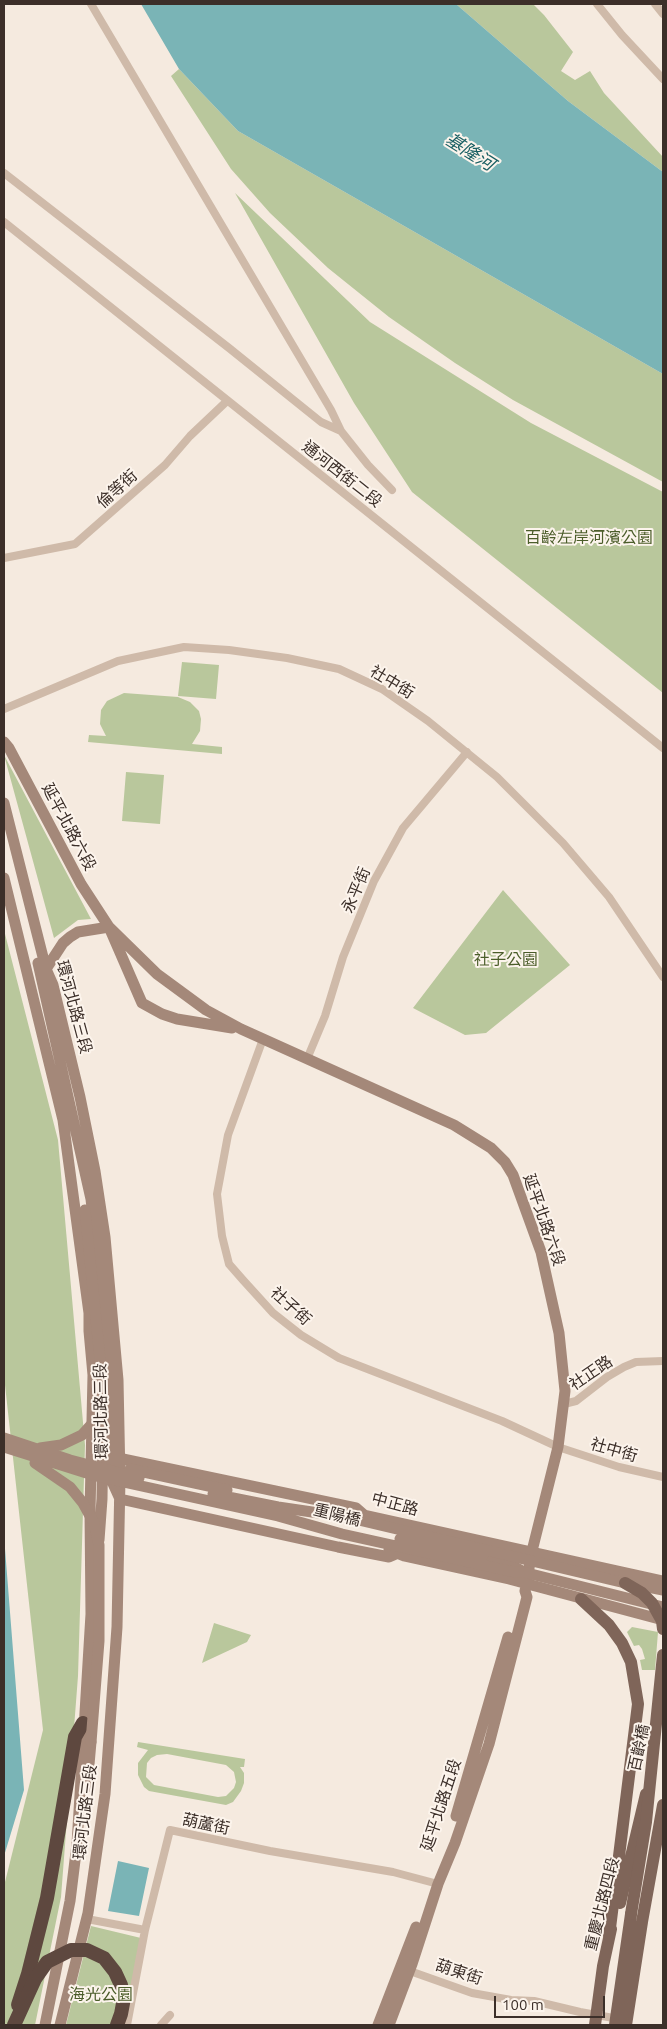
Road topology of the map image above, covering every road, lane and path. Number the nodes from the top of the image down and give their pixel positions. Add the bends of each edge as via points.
1 (91, 4) edge
2 (597, 4) edge
3 (655, 4) edge
4 (663, 14) edge
5 (663, 80) edge
6 (4, 173) edge
7 (4, 222) edge
8 (227, 400) junction
9 (341, 432) junction
10 (392, 490) dead end
11 (4, 558) edge
12 (4, 709) edge
13 (4, 742) edge
14 (663, 748) edge
15 (467, 752) junction
16 (4, 803) edge
17 (4, 824) edge
18 (4, 878) edge
19 (108, 927) junction
20 (46, 969) junction
21 (663, 977) edge
22 (241, 1029) junction
23 (263, 1039) junction
24 (308, 1059) junction
25 (70, 1163) junction
26 (89, 1313) junction
27 (663, 1361) edge
28 (564, 1404) junction
29 (4, 1438) edge
30 (558, 1447) junction
31 (4, 1448) edge
32 (33, 1448) junction
33 (118, 1458) junction
34 (97, 1472) junction
35 (663, 1477) edge
36 (115, 1478) junction
37 (102, 1499) junction
38 (120, 1499) junction
39 (90, 1512) junction
40 (359, 1515) junction
41 (473, 1539) junction
42 (532, 1551) junction
43 (396, 1554) junction
44 (482, 1556) junction
45 (505, 1556) junction
46 (571, 1560) junction
47 (466, 1570) junction
48 (523, 1572) junction
49 (663, 1581) edge
50 (625, 1583) junction
51 (526, 1588) junction
52 (663, 1590) edge
53 (564, 1594) junction
54 (582, 1599) junction
55 (663, 1607) edge
56 (91, 1614) junction
57 (663, 1620) edge
58 (663, 1630) edge
59 (663, 1656) edge
60 (663, 1711) edge
61 (83, 1723) junction
62 (647, 1791) joint
63 (663, 1805) edge
64 (77, 1844) junction
65 (435, 1883) junction
66 (87, 1919) junction
67 (145, 1930) junction
68 (609, 1936) junction
69 (405, 1969) junction
70 (170, 2015) dead end
71 (597, 2020) edge
72 (621, 2022) edge
73 (13, 2025) edge
74 (45, 2025) edge
75 (60, 2025) edge
76 (117, 2025) edge
77 (127, 2025) edge
78 (161, 2025) edge
79 (378, 2025) edge
80 (388, 2025) edge

1 - 9 street
2 - 5 street
3 - 4 street
6 - 9 street via 321,422
7 - 8 street, 通河西街二段
8 - 11 street, 倫等街 via 165,465 75,544
8 - 14 street, 通河西街二段
9 - 10 street
12 - 15 street, 社中街 via 118,661 184,647 229,650 339,669 382,688
13 - 19 main road, 延平北路六段
15 - 21 street, 社中街 via 514,793 610,897
15 - 24 street, 永平街 via 403,828 374,881 343,956
16 - 20 main road, 環河北路三段
17 - 36 main road via 91,1199 110,1362
18 - 25 main road, 環河北路三段 via 56,1087
19 - 20 main road via 78,932 70,937
19 - 22 main road, 延平北路六段 via 160,976 206,1010
19 - 22 main road, 延平北路六段 via 142,1003 177,1019
20 - 33 main road, 環河北路三段 via 53,985 80,1096 106,1237 118,1380
22 - 23 main road, 延平北路六段
23 - 24 main road, 延平北路六段
23 - 30 street, 社子街 via 234,1115 219,1179 217,1194 229,1264 273,1313 327,1352 502,1421
24 - 28 main road, 延平北路六段 via 459,1127 491,1148 504,1162 518,1186 541,1252 559,1333
25 - 26 main road, 環河北路三段
25 - 32 main road, bridge via 80,1184 85,1210 102,1379 101,1405 92,1424 82,1435 53,1447
26 - 37 main road via 104,1399
26 - 39 main road, 環河北路三段 via 94,1375
27 - 28 street, 社正路 via 636,1362 624,1367 576,1401
28 - 30 main road, 延平北路六段
29 - 32 main road, 重陽橋, bridge
30 - 35 street, 社中街
30 - 42 main road, 延平北路六段
31 - 34 main road, 重陽橋, bridge
31 - 64 main road, bridge via 39,1464 70,1487 94,1523 100,1554 100,1642 84,1828
32 - 34 main road, 重陽橋, bridge
33 - 36 main road, 環河北路三段
33 - 40 main road, 中正路 via 356,1508
34 - 40 main road, bridge via 124,1468 337,1514
34 - 43 main road, bridge via 115,1487 352,1540
34 - 45 main road, 重陽橋, bridge via 346,1517
34 - 48 main road, 重陽橋, bridge via 342,1534
36 - 37 main road
36 - 38 main road, 環河北路三段
36 - 44 main road, bridge
37 - 39 main road
37 - 56 main road via 96,1594
38 - 43 main road via 338,1547 389,1557
38 - 66 main road, 環河北路三段 via 117,1627 108,1766
39 - 56 main road, 環河北路三段
40 - 41 main road, 中正路
41 - 42 main road, 中正路
41 - 47 main road
42 - 46 main road, 中正路
42 - 51 main road, 延平北路五段
43 - 47 main road
44 - 45 main road, bridge
44 - 48 main road
45 - 50 main road, 重陽橋, bridge
46 - 49 main road, 中正路
46 - 53 main road
47 - 51 main road
48 - 55 main road, 重陽橋, bridge
50 - 52 main road, 重陽橋
50 - 58 main road, bridge via 652,1603
51 - 53 main road
51 - 65 main road, 延平北路五段 via 520,1597
53 - 54 main road
54 - 57 main road
54 - 68 main road via 622,1643 631,1662 638,1704
56 - 61 main road, 環河北路三段
59 - 72 main road, bridge
60 - 62 main road, 百齡橋, bridge
61 - 64 main road, 環河北路三段
61 - 73 highway, bridge via 75,1737 44,1908
62 - 68 main road, 重慶北路四段 via 625,1887
63 - 72 main road
64 - 74 main road, 環河北路三段 via 70,1901
65 - 67 street, 葫蘆街 via 394,1872 174,1831
65 - 69 main road, 延平北路五段
66 - 67 street
66 - 75 main road, 環河北路三段
67 - 77 street, 葫蘆街
68 - 71 main road, 重慶北路四段
69 - 71 street, 葫東街 via 472,1992 534,2001 580,2012
69 - 79 main road, 延平北路五段
69 - 80 main road
70 - 78 street
71 - 72 street, 葫東街
73 - 76 highway, bridge via 35,1978 47,1962 71,1950 88,1950 104,1958 121,1985 124,1998

